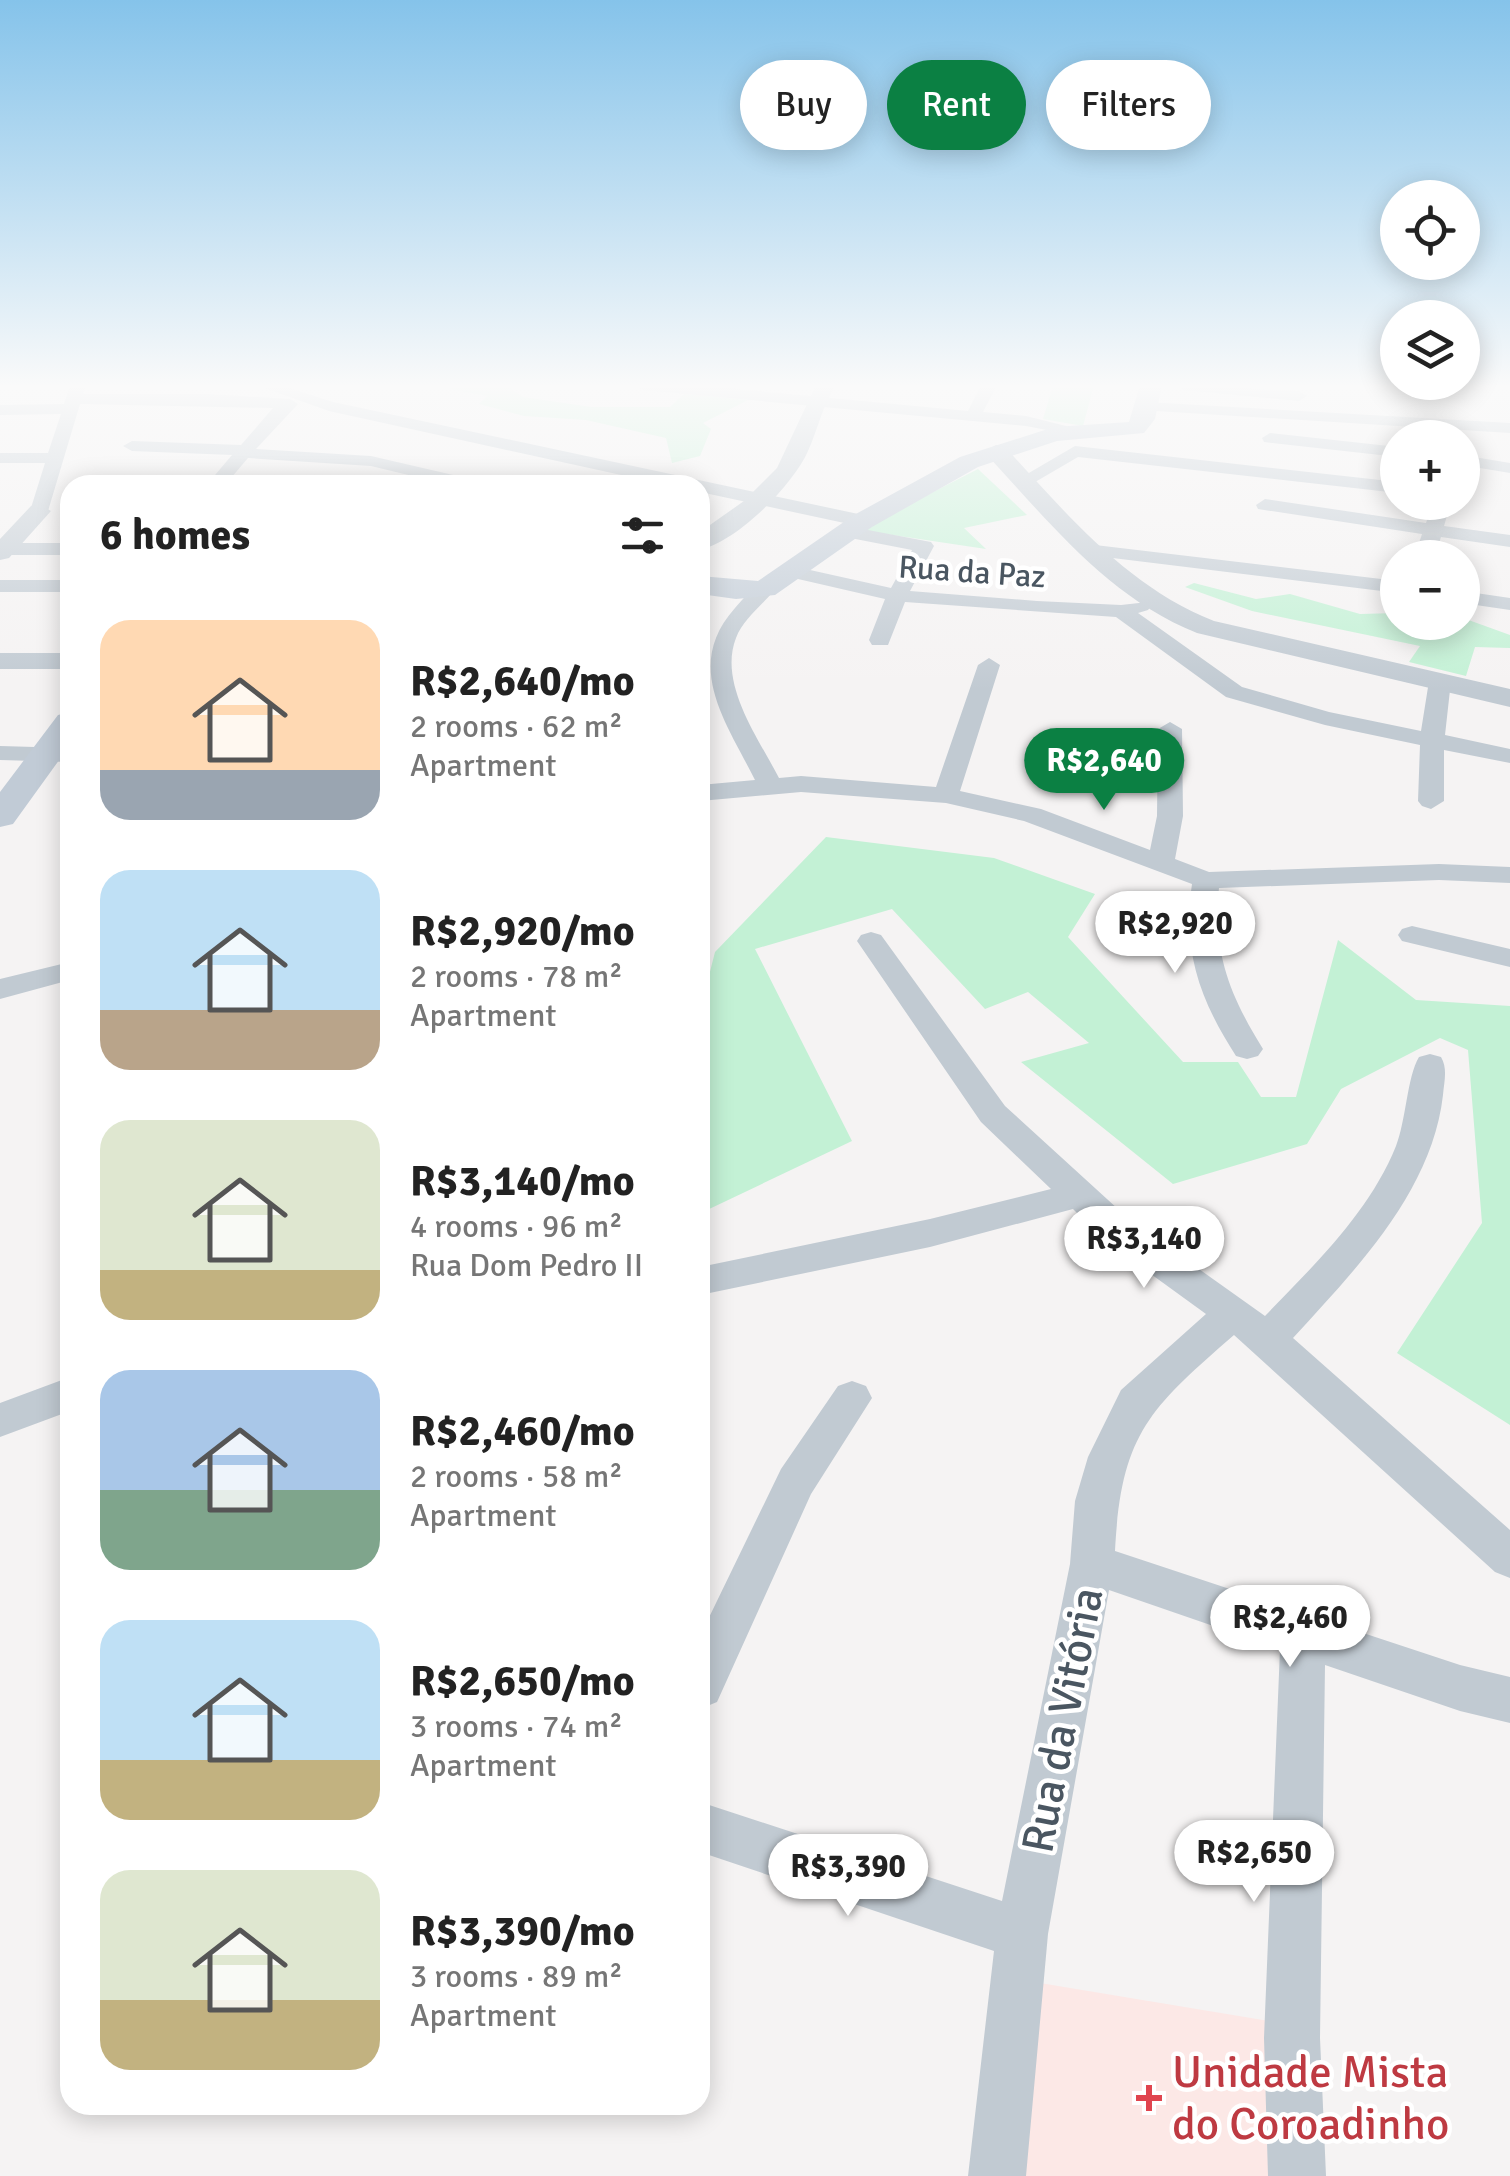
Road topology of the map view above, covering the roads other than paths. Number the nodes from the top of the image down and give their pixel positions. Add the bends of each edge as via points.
1 (46, 487) edge
2 (771, 487) edge
3 (932, 487) edge
4 (1030, 487) edge
5 (1338, 487) edge
6 (710, 489) edge
7 (761, 500) junction
8 (1265, 505) dead end
9 (39, 511) junction
10 (0, 512) edge
11 (1332, 515) junction
12 (1436, 520) edge
13 (855, 526) junction
14 (1433, 530) junction
15 (710, 536) edge
16 (1430, 540) edge
17 (1510, 542) edge
18 (60, 548) edge
19 (2, 551) edge
20 (1094, 551) junction
21 (792, 572) junction
22 (1380, 584) edge
23 (0, 586) edge
24 (60, 586) edge
25 (710, 586) edge
26 (765, 589) junction
27 (896, 598) junction
28 (1480, 600) edge
29 (1150, 604) junction
30 (1510, 604) edge
31 (1121, 611) junction
32 (880, 640) dead end
33 (0, 661) edge
34 (60, 661) edge
35 (988, 665) dead end
36 (1440, 682) junction
37 (1510, 698) edge
38 (1170, 729) dead end
39 (1432, 738) junction
40 (0, 754) edge
41 (58, 754) edge
42 (1510, 756) edge
43 (770, 785) junction
44 (710, 792) edge
45 (946, 794) junction
46 (1431, 802) dead end
47 (0, 816) edge
48 (1160, 866) junction
49 (1510, 874) edge
50 (1206, 880) junction
51 (1412, 935) dead end
52 (870, 941) dead end
53 (1510, 958) edge
54 (60, 974) edge
55 (0, 989) edge
56 (1247, 1049) dead end
57 (1430, 1065) dead end
58 (1080, 1195) junction
59 (710, 1279) edge
60 (1250, 1327) junction
61 (60, 1398) edge
62 (852, 1398) dead end
63 (0, 1420) edge
64 (1510, 1558) edge
65 (1092, 1564) junction
66 (1303, 1634) junction
67 (710, 1665) edge
68 (1510, 1700) edge
69 (710, 1830) edge
70 (1022, 1934) junction
71 (998, 2176) edge
72 (1297, 2176) edge

1 - 9 street
2 - 7 street
3 - 13 main road
4 - 20 street
5 - 11 street
6 - 7 street
7 - 13 street
7 - 15 street
8 - 11 street
9 - 10 street
9 - 19 street
11 - 14 street
12 - 14 street
13 - 21 main road
13 - 27 street via 923,544
14 - 16 street
14 - 17 street
18 - 19 street
20 - 22 street
20 - 29 street
21 - 26 main road
21 - 27 street, Rua da Paz
23 - 24 street
25 - 26 main road
26 - 43 street via 734,622 720,663 727,696
27 - 31 street, Rua da Paz
27 - 32 street
28 - 30 street
29 - 31 street, Rua da Paz
29 - 36 street via 1206,627
31 - 39 street via 1234,692
33 - 34 street
35 - 45 street
36 - 37 street
36 - 39 street
38 - 48 street via 1170,816
39 - 42 street
39 - 46 street
40 - 41 street
41 - 47 main road
43 - 44 street
43 - 45 street
45 - 48 street via 1032,815
48 - 50 street
49 - 50 street
50 - 56 street via 1200,919 1204,970
51 - 53 street
52 - 58 street via 992,1114
54 - 55 street
57 - 60 street, Rua da Vitória via 1411,1160 1361,1237
58 - 59 street
58 - 60 street
60 - 64 street
60 - 65 street, Rua da Vitória via 1157,1378 1135,1402 1096,1501
61 - 63 street
62 - 67 street via 796,1482
65 - 66 street
65 - 70 street, Rua da Vitória
66 - 68 street
66 - 72 street via 1292,2038
69 - 70 street
70 - 71 street, Rua da Vitória

